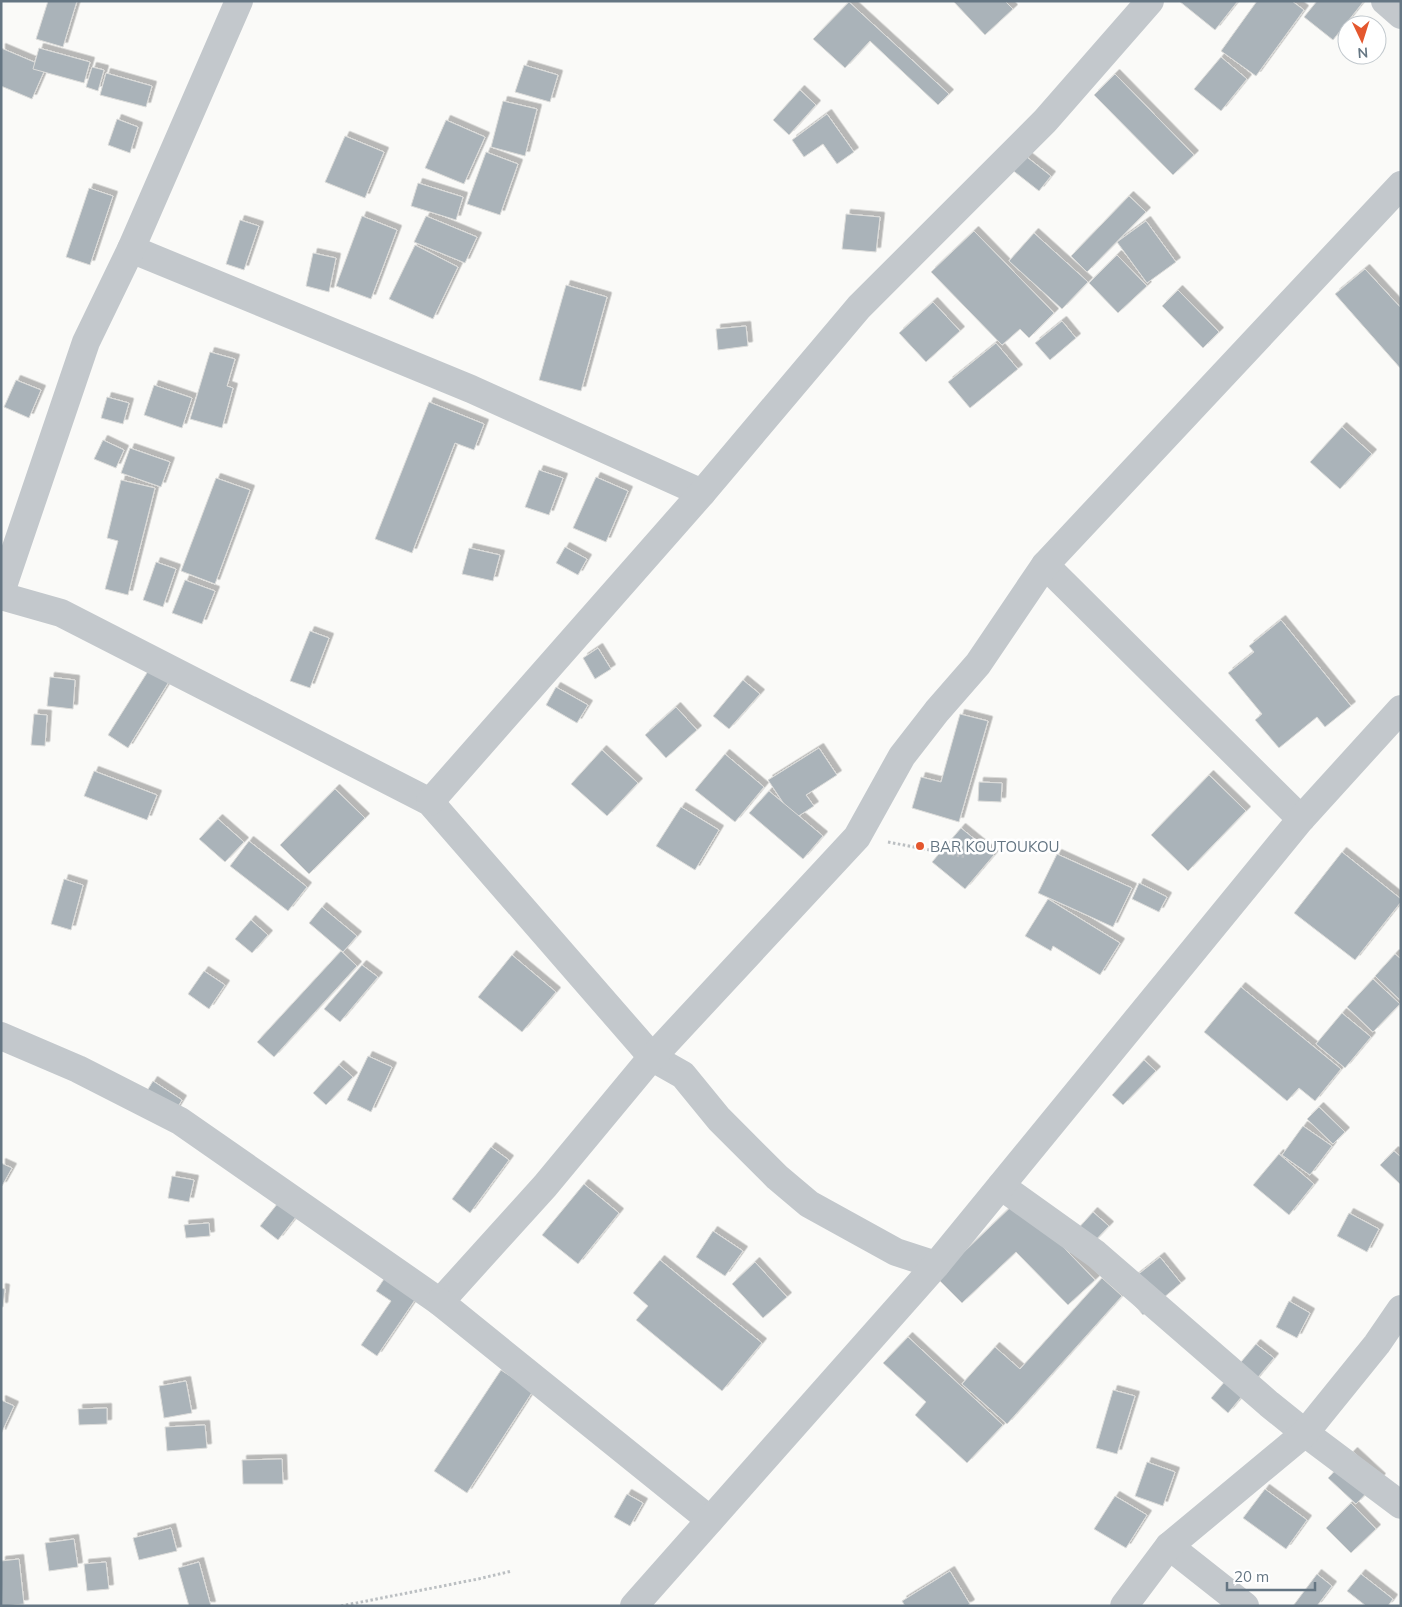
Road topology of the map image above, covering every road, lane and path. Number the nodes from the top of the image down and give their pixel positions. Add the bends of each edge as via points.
1 (239, 1) edge
2 (1150, 1) edge
3 (1385, 1) edge
4 (1401, 15) edge
5 (1401, 185) edge
6 (131, 249) junction
7 (702, 493) junction
8 (1045, 565) junction
9 (1, 594) edge
10 (1401, 708) edge
11 (430, 802) junction
12 (1301, 819) junction
13 (857, 836) junction
14 (966, 857) dead end
15 (1, 1036) edge
16 (653, 1058) junction
17 (1001, 1186) junction
18 (936, 1265) junction
19 (440, 1302) junction
20 (1401, 1309) edge
21 (1305, 1433) junction
22 (1401, 1504) edge
23 (710, 1520) junction
24 (1169, 1546) junction
25 (512, 1571) dead end
26 (639, 1604) edge
27 (342, 1606) edge
28 (1124, 1606) edge
29 (1245, 1606) edge

1 - 6 street
2 - 7 street via 1045,122 859,307
3 - 4 street
5 - 8 street
6 - 7 street via 471,389
6 - 9 street via 86,342
7 - 11 street
8 - 12 street
8 - 13 street via 978,664 902,756
9 - 11 street via 61,613
10 - 12 street
11 - 16 street
12 - 17 street
13 - 14 path
13 - 16 street
15 - 19 street via 78,1069 180,1122
16 - 18 street via 683,1075 719,1119 809,1204 896,1252
16 - 19 street via 545,1186
17 - 18 street
17 - 21 street via 1096,1254
18 - 23 street
19 - 23 street
20 - 21 street
21 - 22 street
21 - 24 street
23 - 26 street
24 - 28 street
24 - 29 street
25 - 27 path

